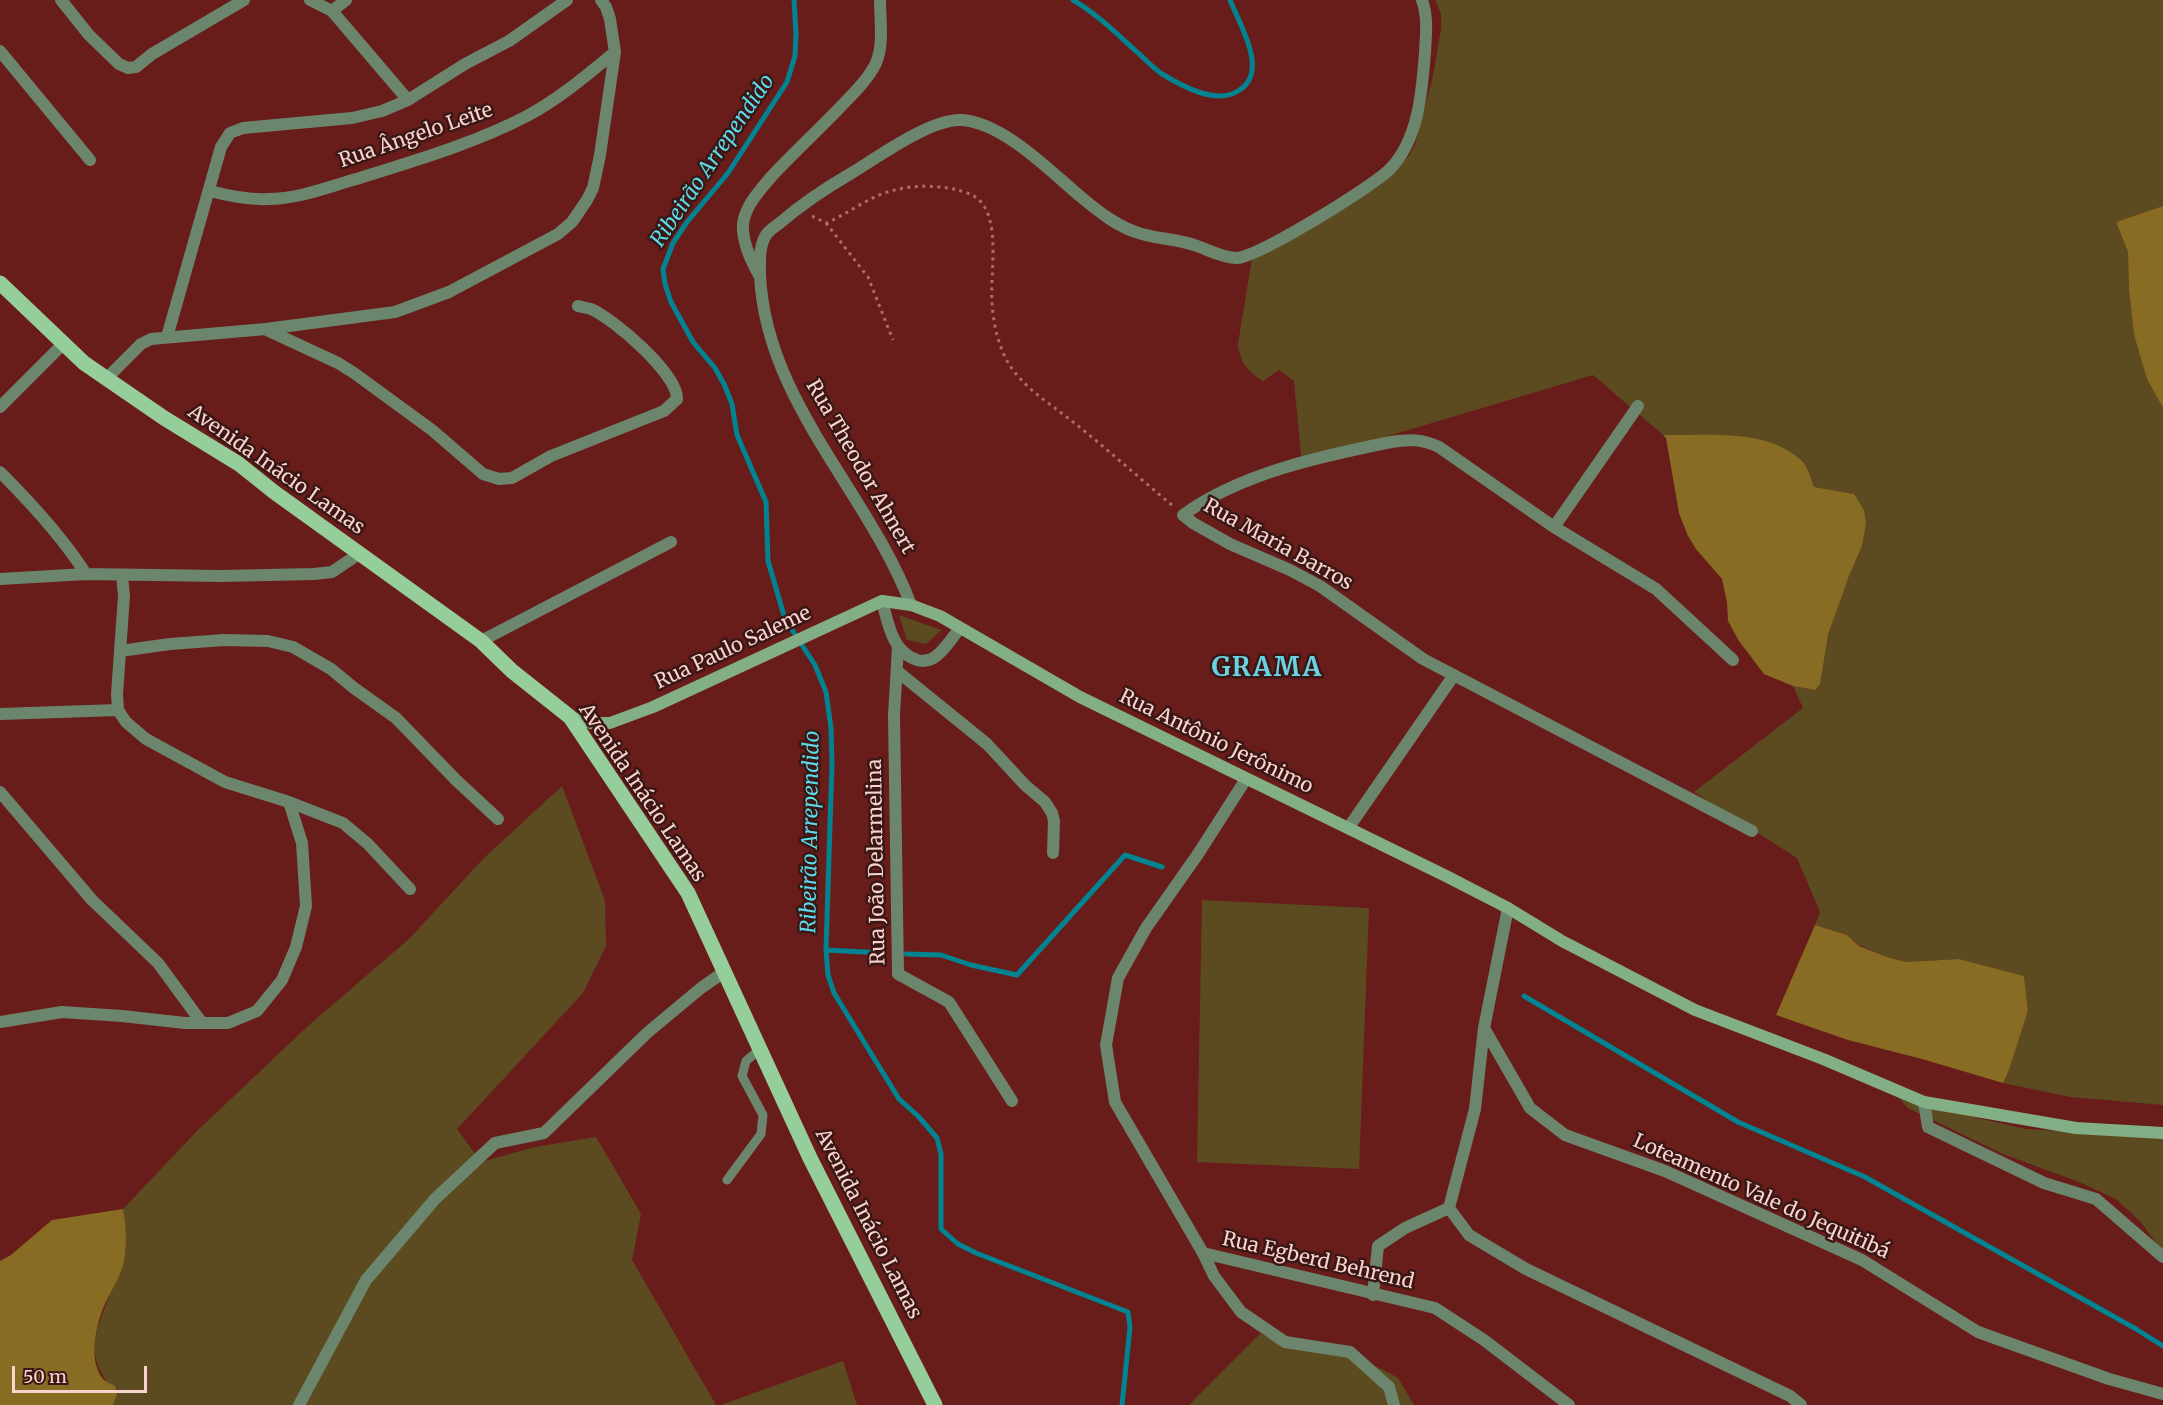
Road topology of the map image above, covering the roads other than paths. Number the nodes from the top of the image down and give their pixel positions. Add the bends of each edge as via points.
1 (61, 0) edge
2 (244, 0) edge
3 (310, 0) edge
4 (346, 0) edge
5 (567, 0) edge
6 (601, 0) edge
7 (880, 0) edge
8 (1422, 0) edge
9 (332, 11) junction
10 (0, 51) edge
11 (615, 52) junction
12 (408, 100) junction
13 (90, 160) dead end
14 (210, 191) junction
15 (760, 278) junction
16 (0, 283) edge
17 (578, 306) dead end
18 (266, 329) junction
19 (167, 337) junction
20 (64, 343) junction
21 (106, 379) junction
22 (0, 406) edge
23 (1638, 406) dead end
24 (0, 472) edge
25 (1554, 527) junction
26 (671, 542) dead end
27 (360, 553) junction
28 (86, 574) junction
29 (122, 575) junction
30 (0, 579) edge
31 (882, 601) junction
32 (911, 605) junction
33 (960, 628) junction
34 (481, 641) junction
35 (898, 647) junction
36 (120, 651) junction
37 (1733, 660) dead end
38 (897, 671) junction
39 (1454, 675) junction
40 (118, 710) junction
41 (0, 714) edge
42 (570, 717) junction
43 (1246, 779) junction
44 (0, 792) edge
45 (290, 802) junction
46 (498, 819) dead end
47 (1349, 827) junction
48 (1752, 831) dead end
49 (1053, 853) dead end
50 (410, 889) dead end
51 (1508, 908) junction
52 (724, 972) junction
53 (0, 1022) edge
54 (202, 1023) junction
55 (1484, 1028) junction
56 (759, 1050) junction
57 (1012, 1101) dead end
58 (1923, 1102) junction
59 (2163, 1133) edge
60 (727, 1180) dead end
61 (1449, 1208) junction
62 (1203, 1253) junction
63 (2163, 1257) edge
64 (1373, 1295) junction
65 (2163, 1394) edge
66 (299, 1405) edge
67 (936, 1405) edge
68 (1394, 1405) edge
69 (1569, 1405) edge
70 (1801, 1405) edge

1 - 2 street via 89,34 119,64 129,68
3 - 9 street
4 - 9 street
5 - 12 street via 509,41
6 - 11 street via 614,32
7 - 15 street via 880,49 875,65 859,88 761,189 746,213 744,235
8 - 15 street, Rua Theodor Ahnert via 1426,33 1421,98 1404,148 1384,174 1298,230 1254,252 1232,257 1140,234 1115,223 1015,143 967,120 948,121 921,132 801,205 767,234 761,246
9 - 12 street
10 - 13 street
11 - 14 street, Rua Ângelo Leite via 566,91 526,116 404,164 283,198 239,197
11 - 18 street via 593,188 566,228 469,282 407,309
12 - 14 street via 365,116 236,130 221,147
14 - 19 street
15 - 32 street, Rua Theodor Ahnert via 776,350 799,405 888,553
16 - 20 main road, Avenida Inácio Lamas
17 - 18 street via 603,317 643,347 676,390 677,399 664,411 551,456 506,479 483,474 432,430 346,368
18 - 19 street
19 - 21 street via 141,344
20 - 21 main road, Avenida Inácio Lamas
20 - 22 street
21 - 27 main road, Avenida Inácio Lamas via 239,464
23 - 25 street
24 - 28 street
25 - 37 street, Rua Maria Barros via 1656,589
25 - 39 street, Rua Maria Barros via 1439,447 1417,440 1365,447 1296,465 1226,488 1183,514 1230,544 1320,586
26 - 34 street
27 - 29 street via 332,572
27 - 34 main road, Avenida Inácio Lamas
28 - 29 street
28 - 30 street
29 - 36 street
31 - 32 main road
31 - 35 street
31 - 42 main road, Rua Paulo Saleme via 610,723
32 - 33 main road, Rua Antônio Jerônimo
33 - 35 street via 938,654 925,662 908,657
33 - 43 main road, Rua Antônio Jerônimo via 1080,697
34 - 42 main road, Avenida Inácio Lamas
35 - 38 street, Rua João Delarmelina
36 - 40 street
36 - 46 street via 224,640 268,641 293,647 331,669 396,718
38 - 49 street via 987,744 1045,802 1054,821
38 - 57 street, Rua João Delarmelina via 894,715 898,974 949,1002
39 - 47 street
39 - 48 street, Rua Maria Barros
40 - 41 street
40 - 45 street via 146,739 225,782
42 - 52 main road, Avenida Inácio Lamas via 687,894
43 - 47 main road, Rua Antônio Jerônimo
43 - 62 street, Rua Egberd Behrend via 1146,928 1118,978 1106,1045 1115,1102
44 - 54 street via 92,900 158,963
45 - 50 street via 343,823
45 - 54 street via 302,843 306,906 296,947 282,980 257,1011 228,1023
47 - 51 main road, Rua Antônio Jerônimo
51 - 55 street
51 - 58 main road, Rua Antônio Jerônimo via 1562,941 1695,1010
52 - 56 main road, Avenida Inácio Lamas
52 - 66 street via 647,1033 544,1133 495,1143 435,1199 366,1280
53 - 54 street via 62,1012
55 - 61 street via 1474,1109
55 - 65 street, Loteamento Vale do Jequitibá via 1530,1108 1565,1135 1665,1171 1862,1260 1978,1332
56 - 60 lane via 746,1061 742,1076 763,1115 761,1134
56 - 67 main road, Avenida Inácio Lamas
58 - 59 main road, Rua Antônio Jerônimo via 2076,1128
58 - 63 street via 1928,1127 2044,1183 2096,1199
61 - 64 street via 1377,1246
61 - 70 street via 1469,1235 1526,1269 1790,1396
62 - 64 street, Rua Egberd Behrend
62 - 68 street via 1214,1276 1241,1312 1285,1342 1350,1352 1389,1387
64 - 69 street, Rua Egberd Behrend via 1435,1308

